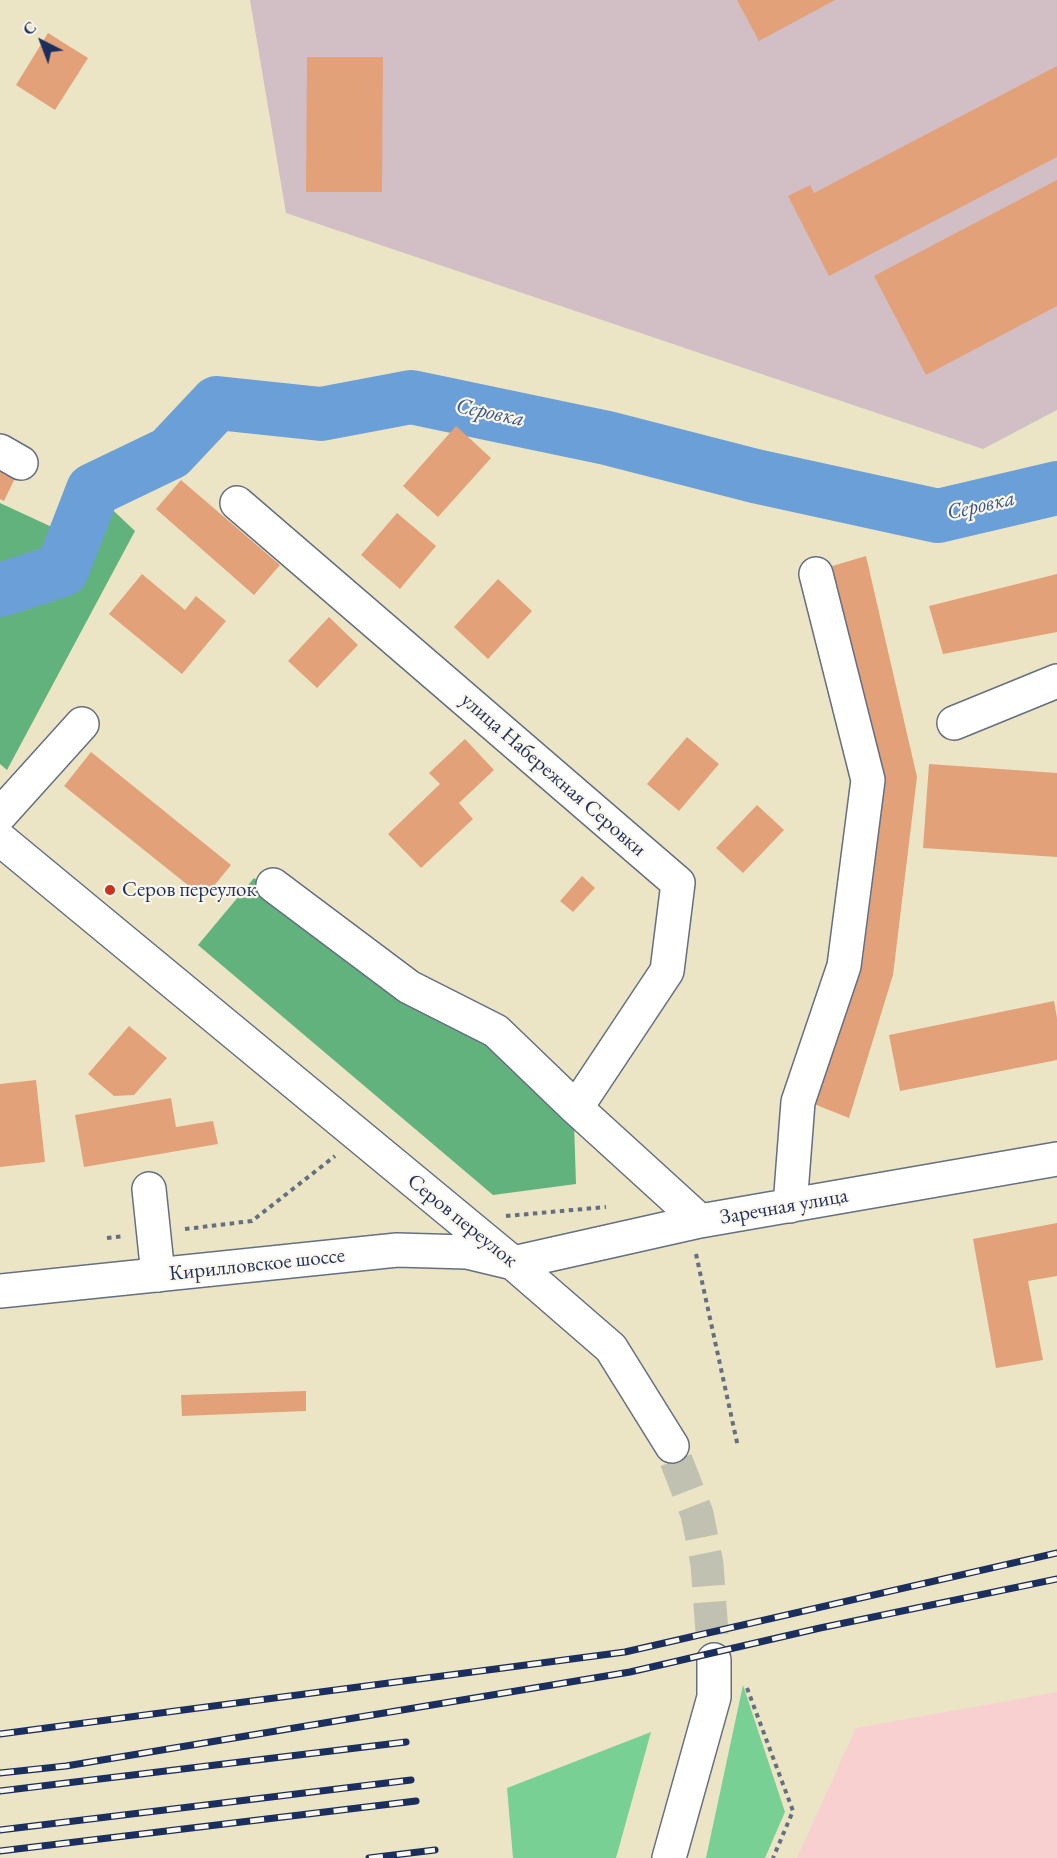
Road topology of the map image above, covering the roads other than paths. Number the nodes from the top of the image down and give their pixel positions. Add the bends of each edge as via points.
1 (237, 502) dead end
2 (816, 574) dead end
3 (1057, 681) edge
4 (954, 723) dead end
5 (82, 724) dead end
6 (0, 815) edge
7 (0, 839) edge
8 (273, 885) dead end
9 (576, 1108) junction
10 (1057, 1159) edge
11 (149, 1189) dead end
12 (790, 1206) junction
13 (695, 1222) junction
14 (513, 1263) junction
15 (158, 1275) junction
16 (0, 1291) edge
17 (672, 1446) tunnel mouth
18 (714, 1660) tunnel mouth
19 (669, 1858) edge

1 - 9 street, улица Набережная Серовки via 678,883 667,970
2 - 12 street via 868,780 844,966 798,1102
3 - 4 street
5 - 6 street
7 - 14 street, Серов переулок
8 - 9 street via 410,987 496,1031
9 - 13 street
10 - 12 street, Заречная улица
11 - 15 street
12 - 13 street, Заречная улица
13 - 14 street, Заречная улица
14 - 15 street, Кирилловское шоссе via 467,1252 397,1250
14 - 17 street, Серов переулок via 611,1348
15 - 16 street, Кирилловское шоссе
18 - 19 street via 714,1697

